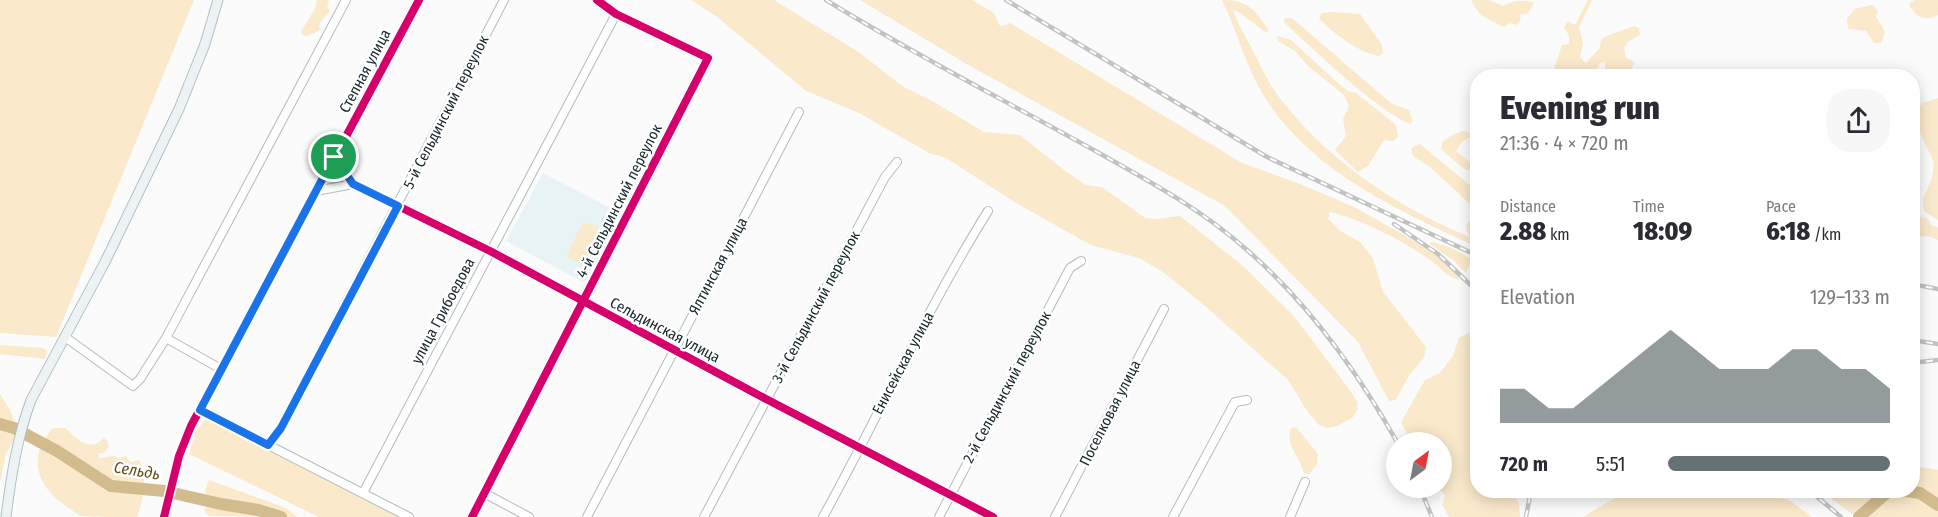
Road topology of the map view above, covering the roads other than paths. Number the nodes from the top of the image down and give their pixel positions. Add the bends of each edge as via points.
1 (218, 0) edge
2 (346, 0) edge
3 (419, 0) edge
4 (504, 0) edge
5 (597, 0) edge
6 (616, 14) junction
7 (799, 111) dead end
8 (334, 157) junction
9 (897, 162) dead end
10 (353, 184) junction
11 (316, 191) junction
12 (398, 206) junction
13 (988, 211) dead end
14 (490, 251) junction
15 (1081, 261) dead end
16 (583, 301) junction
17 (1164, 309) dead end
18 (65, 337) junction
19 (166, 338) junction
20 (676, 351) junction
21 (221, 369) junction
22 (766, 399) junction
23 (1246, 399) dead end
24 (200, 410) junction
25 (268, 445) junction
26 (861, 448) junction
27 (1305, 482) dead end
28 (363, 493) junction
29 (484, 493) junction
30 (950, 494) junction
31 (165, 514) edge
32 (6, 517) edge
33 (409, 517) edge
34 (472, 517) edge
35 (529, 517) edge
36 (587, 517) edge
37 (704, 517) edge
38 (823, 517) edge
39 (939, 517) edge
40 (993, 517) edge
41 (1055, 517) edge
42 (1173, 517) edge
43 (1290, 517) edge

1 - 18 main road via 179,109
2 - 19 street
3 - 8 street, Степная улица
4 - 12 street, 5-й Сельдинский переулок
5 - 6 street
6 - 14 street, улица Грибоедова
6 - 16 street, 4-й Сельдинский переулок via 708,58
7 - 20 street, Ялтинская улица
8 - 10 street, Сельдинская улица
8 - 11 street, Степная улица
9 - 22 street, 3-й Сельдинский переулок via 885,177
10 - 11 street
10 - 12 street, Сельдинская улица
11 - 21 street, Степная улица
12 - 14 street, Сельдинская улица
12 - 25 street, 5-й Сельдинский переулок via 281,428
13 - 26 street, Енисейская улица via 961,253
14 - 16 street, Сельдинская улица
14 - 28 street, улица Грибоедова
15 - 30 street, 2-й Сельдинский переулок via 1070,268
16 - 20 street, Сельдинская улица
16 - 29 street, 4-й Сельдинский переулок
17 - 41 street, Поселковая улица
18 - 19 street via 133,386
18 - 32 main road via 27,411 14,461
19 - 21 street
20 - 22 street, Сельдинская улица
20 - 36 street, Ялтинская улица
21 - 24 street, Степная улица
22 - 26 street, Сельдинская улица
22 - 37 street, 3-й Сельдинский переулок
23 - 42 street via 1235,402
24 - 25 street
24 - 31 street, Степная улица via 184,440
25 - 28 street
26 - 30 street, Сельдинская улица
26 - 38 street, Енисейская улица
27 - 43 street
28 - 33 street
29 - 34 street, 4-й Сельдинский переулок
29 - 35 street
30 - 39 street, 2-й Сельдинский переулок
30 - 40 street, Сельдинская улица

